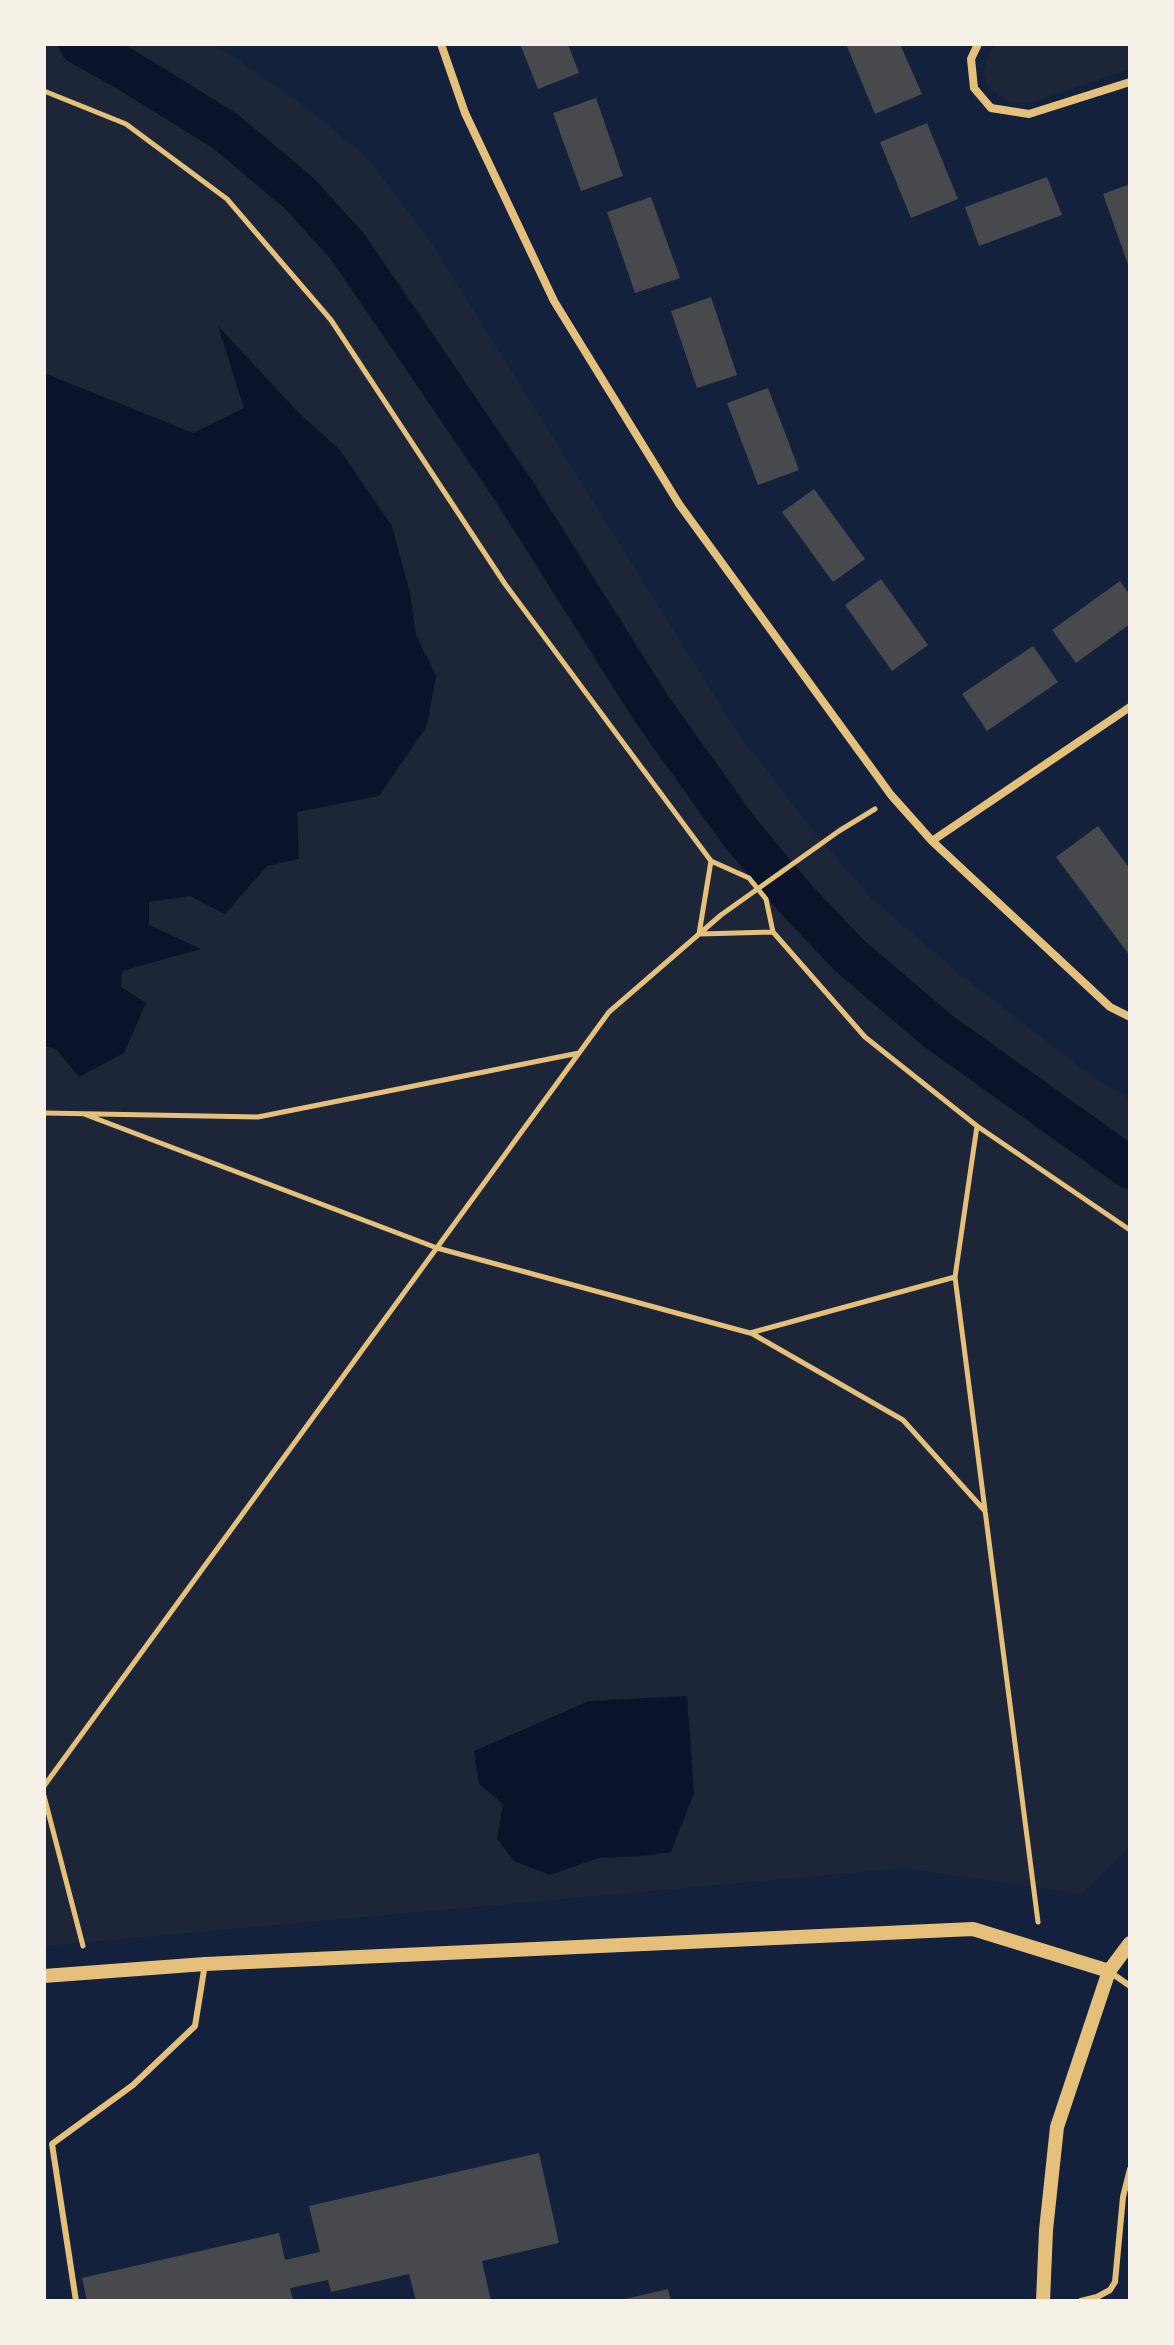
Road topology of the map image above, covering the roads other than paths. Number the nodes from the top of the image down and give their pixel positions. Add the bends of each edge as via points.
1 (441, 44) edge
2 (978, 44) edge
3 (1130, 82) edge
4 (1130, 707) edge
5 (932, 841) junction
6 (1130, 1017) edge
7 (1130, 1943) edge
8 (205, 1964) junction
9 (1109, 1971) junction
10 (44, 1976) edge
11 (1130, 1986) edge
12 (1130, 2169) edge
13 (76, 2301) edge
14 (1043, 2301) edge
15 (1081, 2301) edge

1 - 5 street via 465,113 554,301 679,504 891,795
2 - 3 street via 971,59 974,88 991,108 1029,114
4 - 5 street
5 - 6 street via 1110,1007
7 - 9 street
8 - 9 street via 973,1929
8 - 10 street
8 - 13 lane via 195,2026 133,2085 52,2144
9 - 11 lane
9 - 14 street via 1057,2127
12 - 15 lane via 1115,2282 1110,2290

